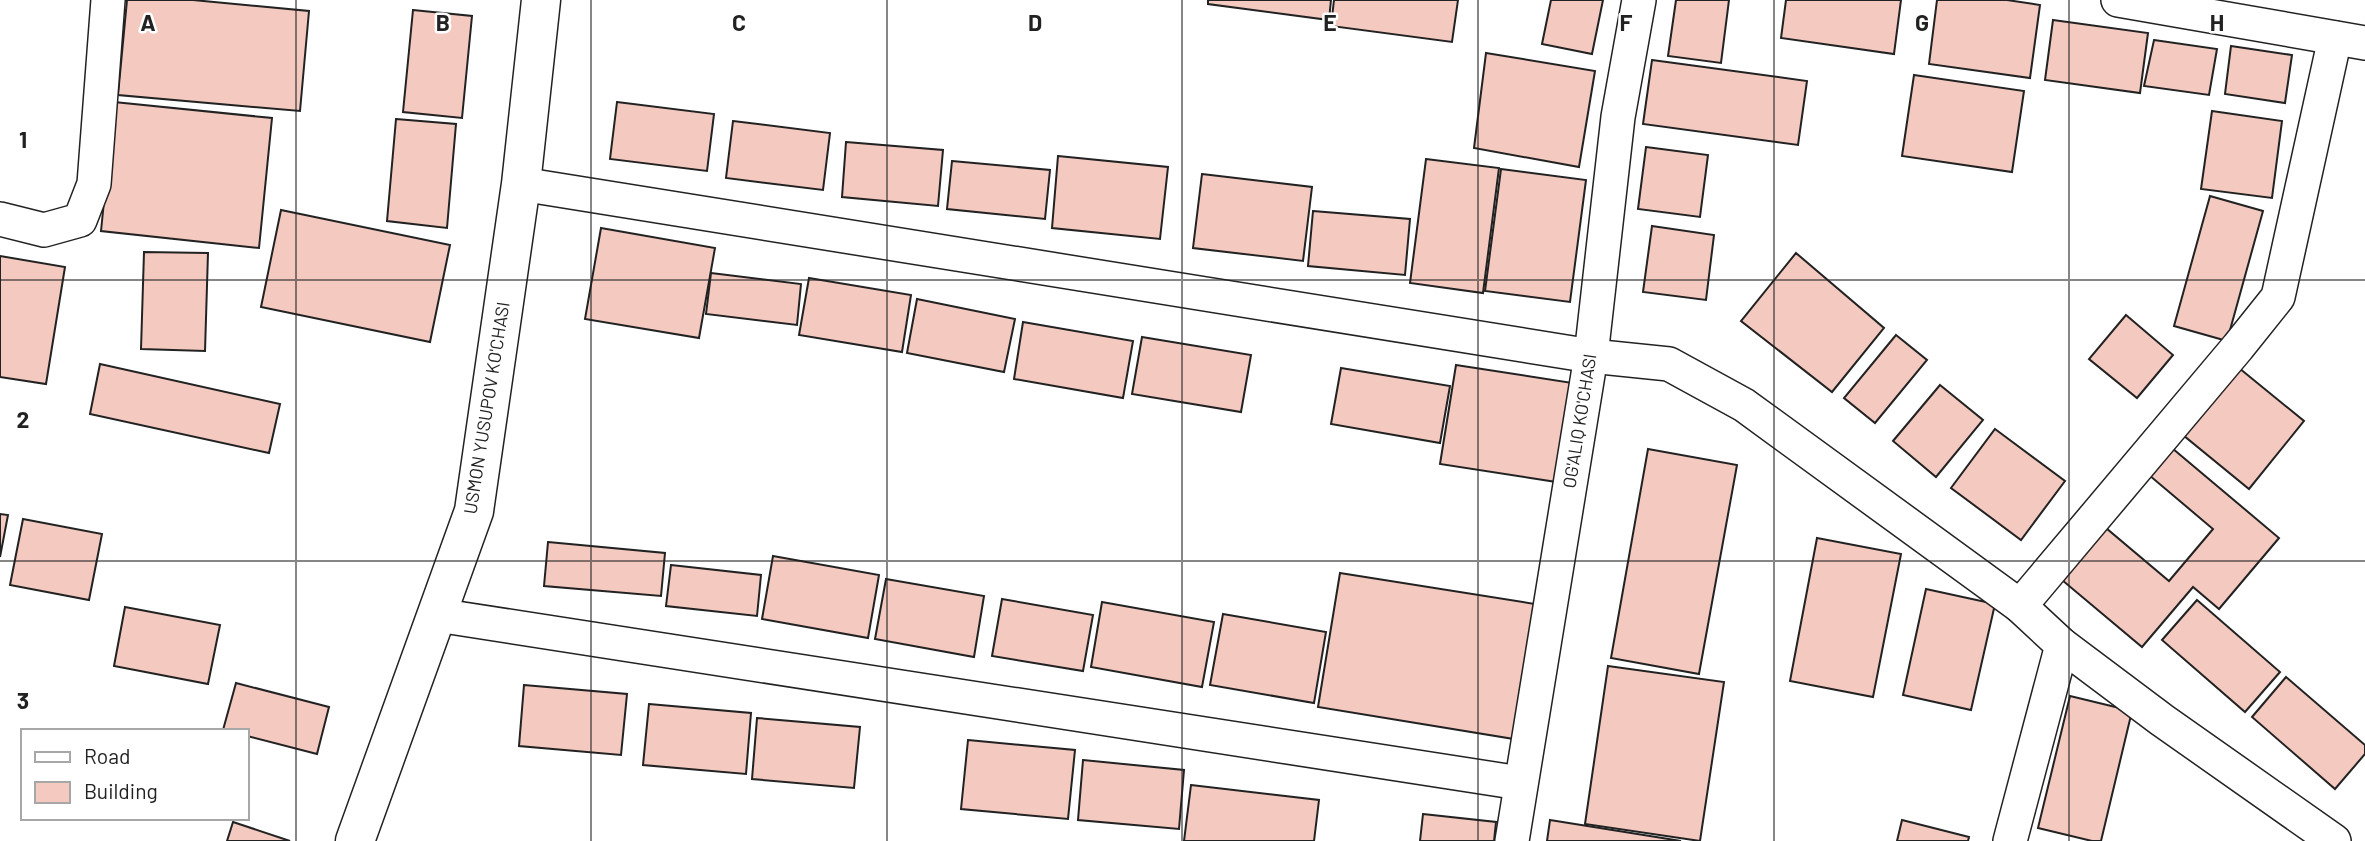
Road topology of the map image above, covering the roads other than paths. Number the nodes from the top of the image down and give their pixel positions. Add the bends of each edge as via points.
1 (108, 0) edge
2 (541, 0) edge
3 (1639, 0) edge
4 (2118, 0) edge
5 (2350, 40) edge
6 (521, 184) junction
7 (0, 219) edge
8 (1591, 356) junction
9 (2020, 606) junction
10 (437, 615) junction
11 (2062, 645) junction
12 (1520, 783) junction
13 (355, 841) edge
14 (1512, 841) edge
15 (2010, 841) edge
16 (2334, 841) edge

1 - 7 street via 94,184 80,220 44,230
2 - 6 main road, USMON YUSUPOV KO'CHASI
3 - 8 street, OG'ALIQ KO'CHASI via 1618,117
4 - 5 street
5 - 9 street via 2278,297
6 - 8 street
6 - 10 main road, USMON YUSUPOV KO'CHASI via 474,511
8 - 9 street via 1669,365 1744,405
8 - 12 street, OG'ALIQ KO'CHASI
9 - 11 street
10 - 12 street
10 - 13 main road, USMON YUSUPOV KO'CHASI
11 - 15 street
11 - 16 street
12 - 14 street, OG'ALIQ KO'CHASI

